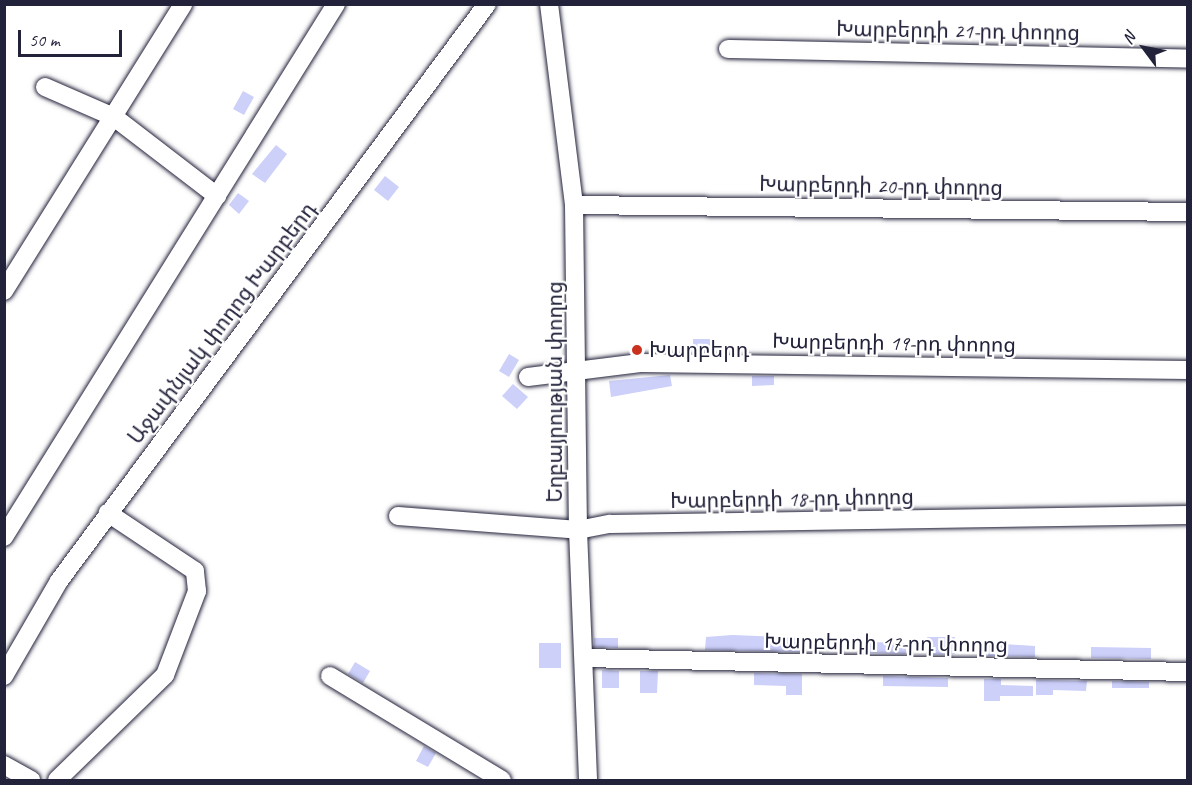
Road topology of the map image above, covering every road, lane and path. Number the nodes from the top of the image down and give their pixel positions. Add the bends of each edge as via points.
1 (183, 4) edge
2 (336, 4) edge
3 (487, 4) edge
4 (549, 4) edge
5 (728, 49) dead end
6 (1188, 59) edge
7 (45, 87) dead end
8 (114, 117) junction
9 (217, 196) junction
10 (574, 206) junction
11 (1188, 212) edge
12 (4, 291) edge
13 (577, 368) junction
14 (1188, 370) edge
15 (528, 377) dead end
16 (108, 513) junction
17 (1188, 515) edge
18 (398, 516) dead end
19 (578, 530) junction
20 (4, 537) edge
21 (584, 658) junction
22 (1188, 672) edge
23 (4, 676) edge
24 (330, 676) dead end
25 (4, 765) edge
26 (32, 780) edge
27 (57, 780) edge
28 (502, 780) edge
29 (588, 780) edge

1 - 8 street
2 - 9 street
3 - 16 street, Աջափնյակ փողոց Խարբերդ
4 - 10 street, Եղբայրության փողոց
5 - 6 street, Խարբերդի 21-րդ փողոց
7 - 8 street
8 - 9 street
8 - 12 street
9 - 20 street
10 - 11 street, Խարբերդի 20-րդ փողոց
10 - 13 street, Եղբայրության փողոց
13 - 14 street, Խարբերդի 19-րդ փողոց via 640,363
13 - 15 street, Խարբերդի 19-րդ փողոց
13 - 19 street, Եղբայրության փողոց
16 - 23 street, Աջափնյակ փողոց Խարբերդ via 58,581
16 - 27 street via 195,571 197,591 165,675
17 - 19 street, Խարբերդի 18-րդ փողոց via 610,524
18 - 19 street, Խարբերդի 18-րդ փողոց
19 - 21 street, Եղբայրության փողոց
21 - 22 street, Խարբերդի 17-րդ փողոց
21 - 29 street, Եղբայրության փողոց
24 - 28 street
25 - 26 street

